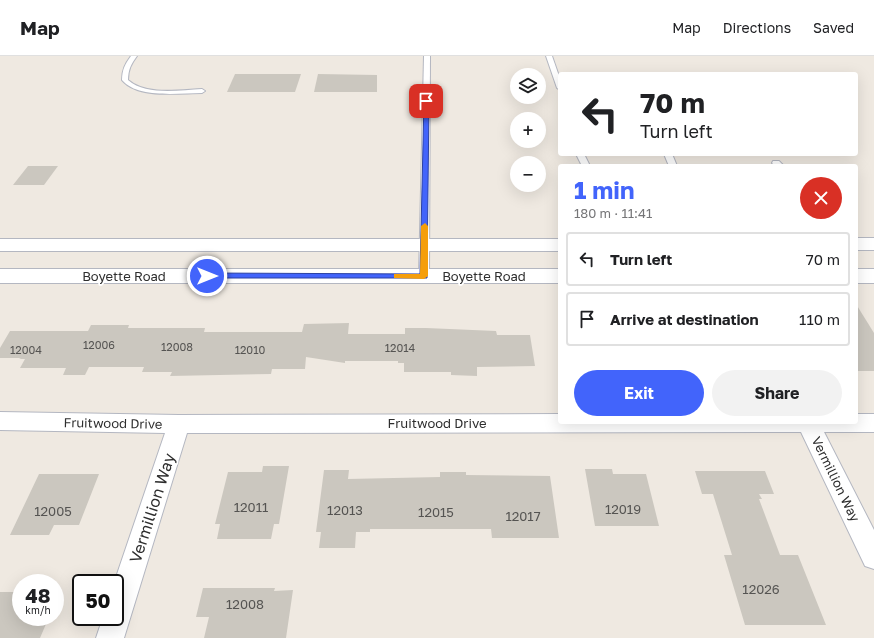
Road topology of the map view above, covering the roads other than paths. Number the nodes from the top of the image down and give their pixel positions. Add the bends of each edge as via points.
1 (134, 56) edge
2 (427, 56) edge
3 (549, 56) edge
4 (558, 82) edge
5 (202, 91) dead end
6 (858, 244) edge
7 (874, 244) edge
8 (0, 245) edge
9 (424, 245) junction
10 (558, 245) edge
11 (0, 276) edge
12 (424, 276) junction
13 (558, 276) edge
14 (858, 276) edge
15 (874, 276) edge
16 (0, 421) edge
17 (558, 423) edge
18 (858, 423) edge
19 (874, 423) edge
20 (179, 424) junction
21 (809, 424) edge
22 (874, 557) edge
23 (110, 638) edge

1 - 5 lane via 125,71 125,80 131,86 159,91
2 - 9 lane
3 - 4 lane
6 - 7 main road
8 - 9 main road
9 - 10 main road
9 - 12 lane
11 - 12 main road, Boyette Road
12 - 13 main road, Boyette Road
14 - 15 main road
16 - 20 street, Fruitwood Drive
17 - 20 street, Fruitwood Drive
18 - 19 street, Fruitwood Drive
20 - 23 street, Vermillion Way
21 - 22 street, Vermillion Way

